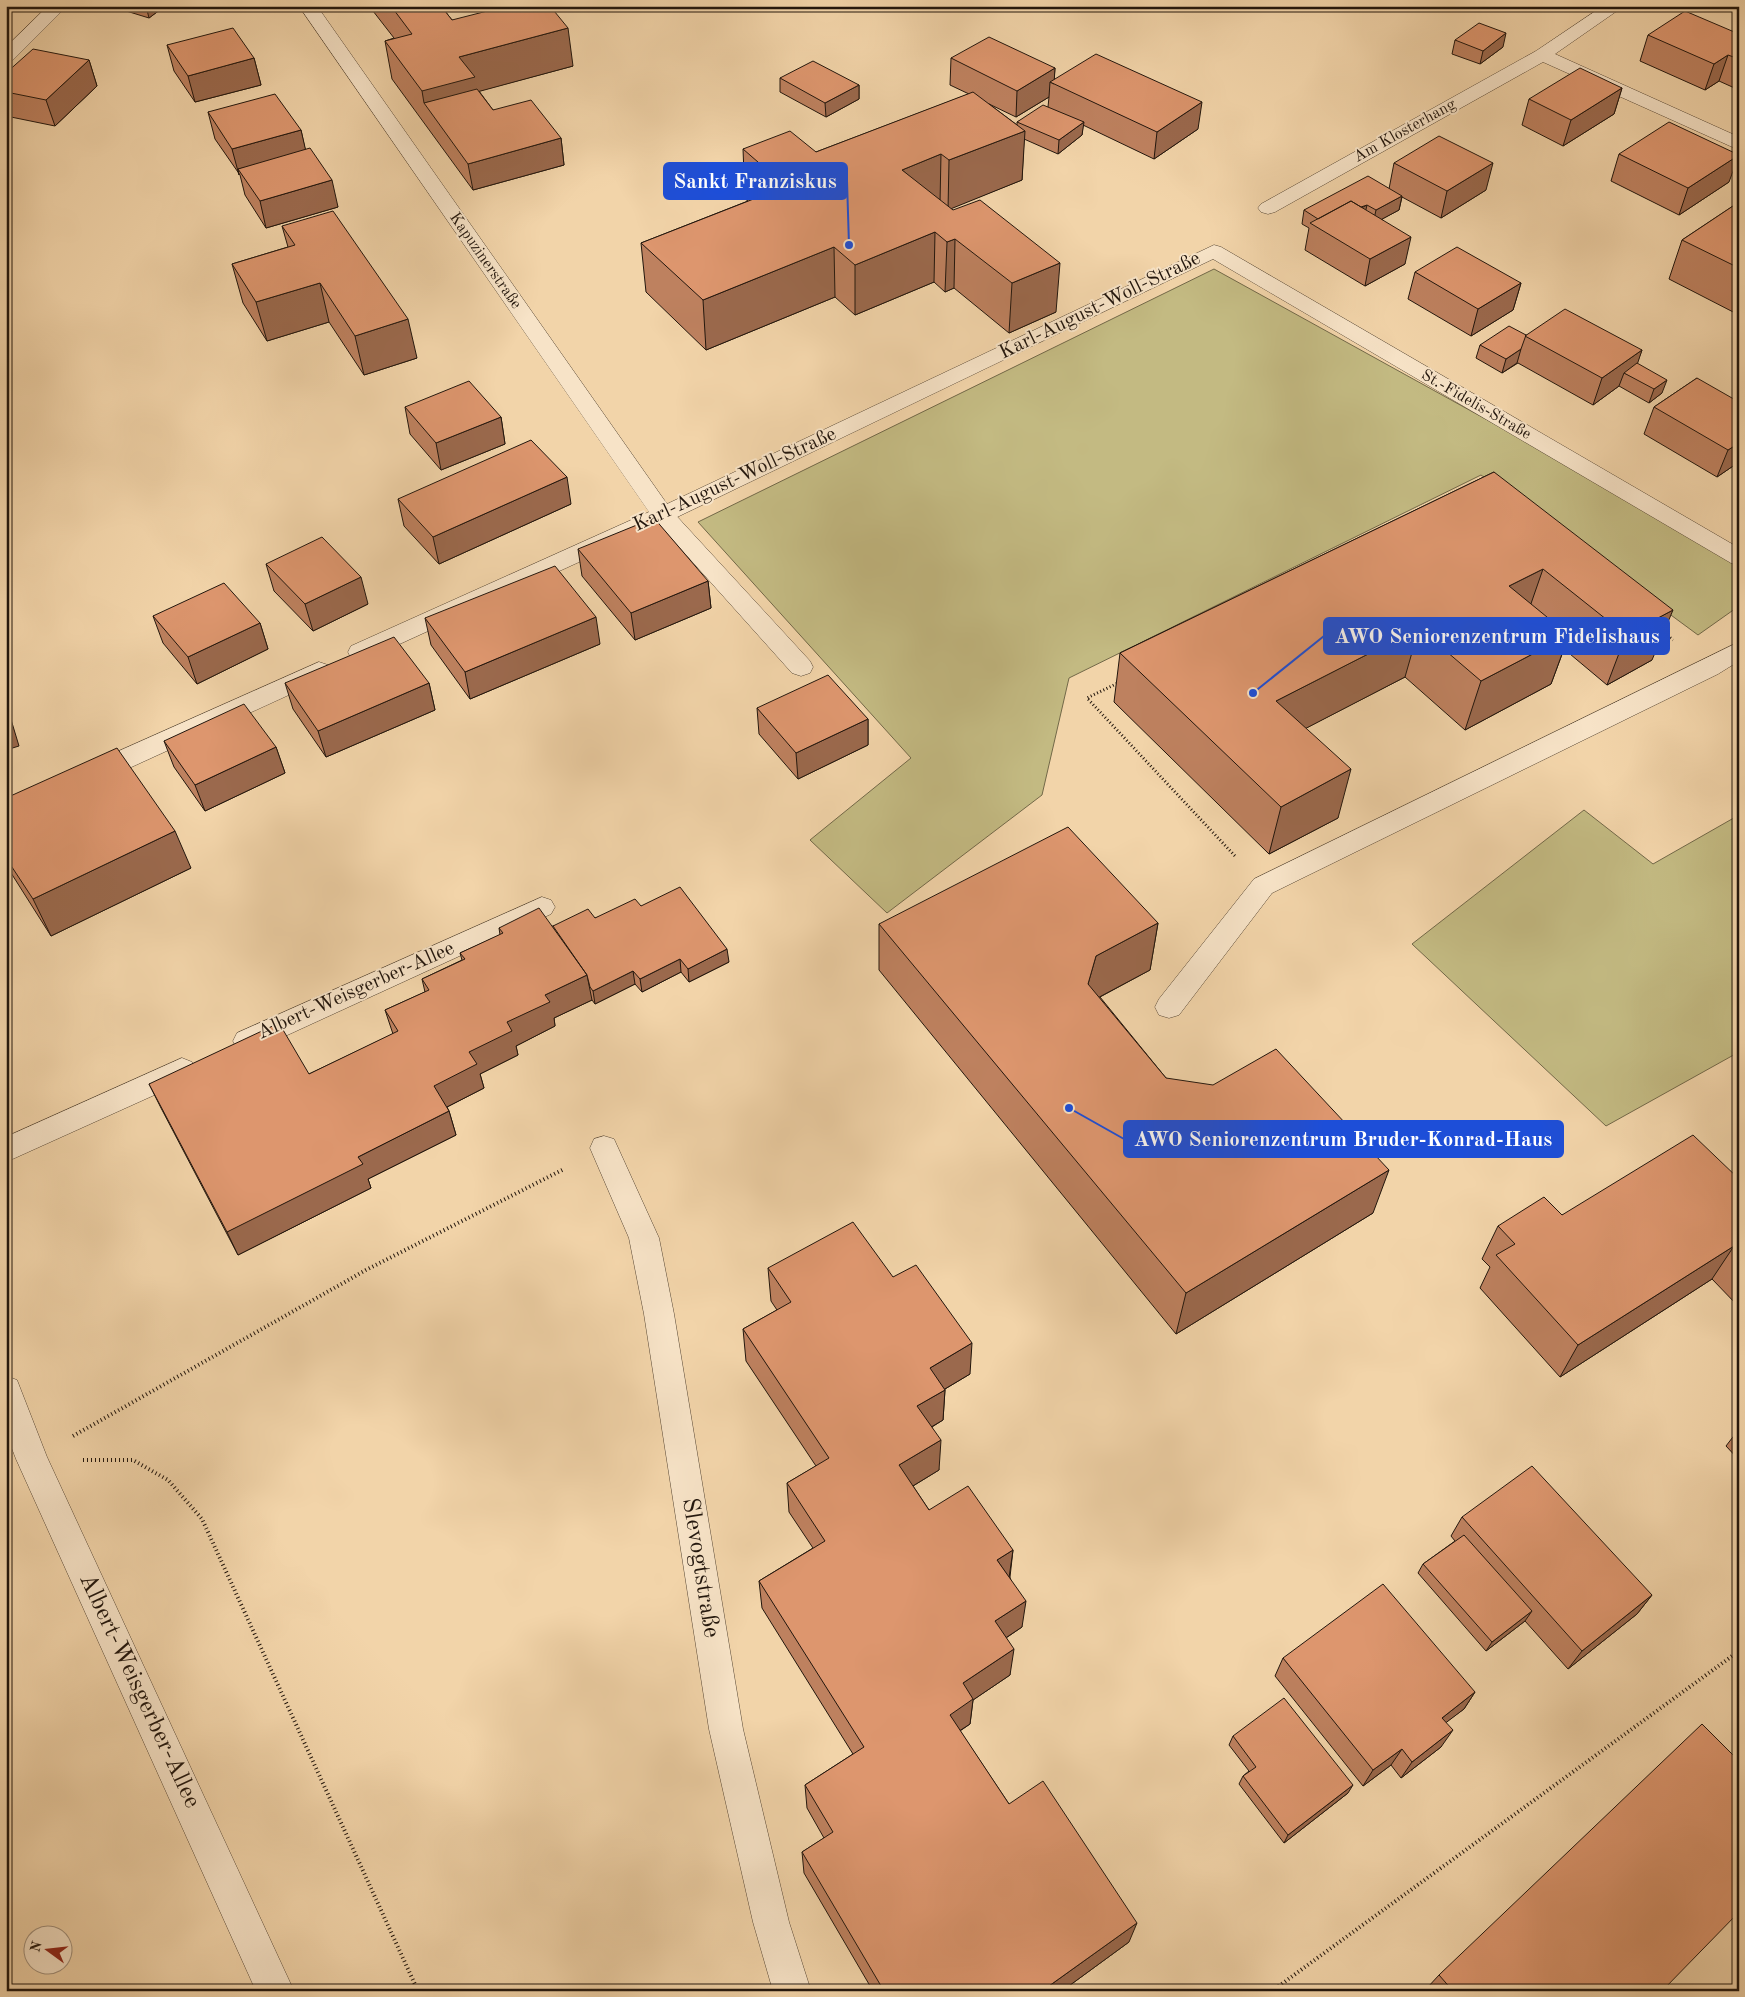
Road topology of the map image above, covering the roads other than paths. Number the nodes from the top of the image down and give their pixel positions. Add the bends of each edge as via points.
1 (58, 6) edge
2 (308, 6) edge
3 (1615, 6) edge
4 (1542, 55) junction
5 (6, 57) edge
6 (1739, 144) edge
7 (1268, 208) dead end
8 (1214, 251) joint
9 (662, 515) junction
10 (1739, 558) edge
11 (1739, 650) edge
12 (801, 667) dead end
13 (69, 785) edge
14 (542, 907) dead end
15 (1169, 1007) dead end
16 (604, 1148) road end
17 (6, 1150) edge
18 (6, 1390) edge
19 (275, 1991) edge
20 (792, 1991) edge

1 - 5 street
2 - 9 street, Kapuzinerstraße
3 - 4 street, Am Klosterhang
4 - 6 street
4 - 7 street, Am Klosterhang
8 - 9 street, Karl-August-Woll-Straße
8 - 10 street, St.-Fidelis-Straße
9 - 12 street, Kapuzinerstraße
9 - 13 street, Karl-August-Woll-Straße
11 - 15 street via 1709,668 1263,886
14 - 17 street, Albert-Weisgerber-Allee
16 - 20 street, Slevogtstraße via 644,1238 660,1314 726,1729 771,1922
18 - 19 street, Albert-Weisgerber-Allee via 32,1459

